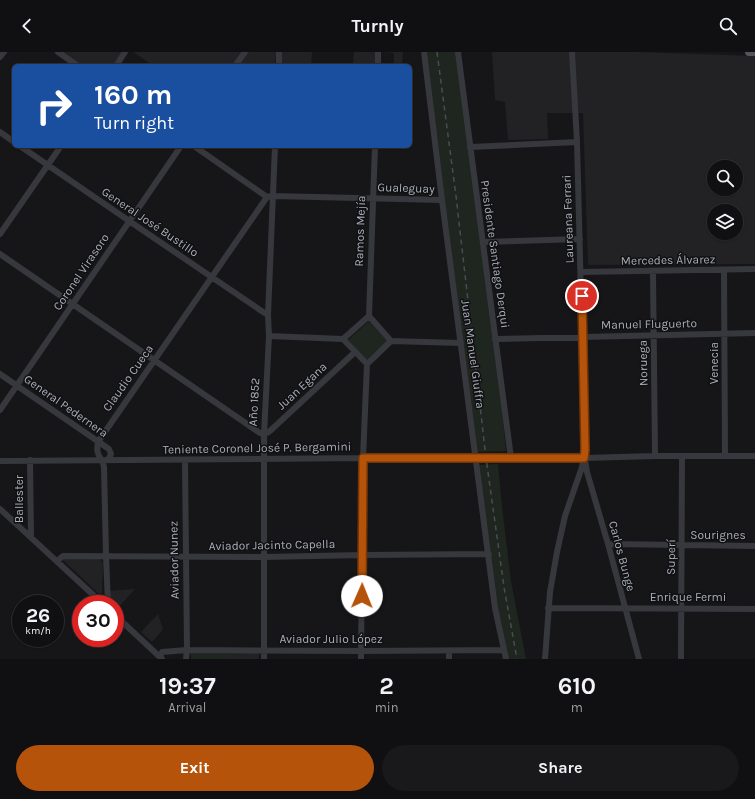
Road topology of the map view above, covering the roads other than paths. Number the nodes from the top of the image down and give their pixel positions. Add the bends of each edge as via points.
1 (4, 52) edge
2 (58, 52) edge
3 (126, 52) edge
4 (245, 52) edge
5 (279, 52) edge
6 (378, 52) edge
7 (424, 52) edge
8 (458, 52) edge
9 (572, 52) edge
10 (749, 52) edge
11 (755, 52) edge
12 (0, 57) edge
13 (75, 64) edge
14 (117, 64) edge
15 (236, 64) edge
16 (279, 64) edge
17 (378, 64) edge
18 (0, 132) edge
19 (12, 141) edge
20 (577, 142) junction
21 (470, 147) junction
22 (23, 148) edge
23 (60, 148) edge
24 (180, 148) edge
25 (197, 148) edge
26 (275, 148) edge
27 (374, 148) edge
28 (47, 165) junction
29 (270, 196) junction
30 (372, 198) junction
31 (442, 200) junction
32 (262, 206) junction
33 (273, 208) junction
34 (129, 221) junction
35 (0, 234) edge
36 (580, 239) junction
37 (483, 242) junction
38 (0, 254) edge
39 (755, 269) edge
40 (724, 270) junction
41 (653, 271) junction
42 (581, 272) junction
43 (212, 278) junction
44 (73, 304) junction
45 (268, 315) junction
46 (368, 316) junction
47 (755, 332) edge
48 (725, 333) junction
49 (654, 334) junction
50 (269, 336) junction
51 (582, 336) junction
52 (496, 339) junction
53 (343, 340) junction
54 (391, 341) junction
55 (461, 343) junction
56 (355, 352) junction
57 (154, 360) junction
58 (367, 364) junction
59 (0, 374) edge
60 (17, 385) junction
61 (0, 410) edge
62 (264, 434) junction
63 (98, 442) junction
64 (655, 456) junction
65 (682, 456) junction
66 (725, 456) junction
67 (755, 456) edge
68 (363, 458) junction
69 (476, 458) junction
70 (511, 458) junction
71 (584, 458) junction
72 (264, 459) junction
73 (30, 460) junction
74 (105, 460) junction
75 (184, 460) junction
76 (0, 461) edge
77 (0, 509) edge
78 (31, 537) junction
79 (608, 544) junction
80 (682, 546) junction
81 (755, 546) edge
82 (489, 554) junction
83 (363, 555) junction
84 (106, 556) junction
85 (185, 556) junction
86 (264, 557) junction
87 (57, 561) junction
88 (93, 595) edge
89 (108, 595) edge
90 (548, 608) junction
91 (625, 608) junction
92 (681, 608) junction
93 (755, 608) edge
94 (124, 623) edge
95 (186, 650) junction
96 (264, 650) junction
97 (449, 650) junction
98 (504, 650) junction
99 (361, 651) junction
100 (161, 658) edge
101 (186, 659) edge
102 (264, 659) edge
103 (361, 659) edge
104 (449, 659) edge
105 (506, 659) edge
106 (545, 659) edge
107 (639, 659) edge
108 (681, 659) edge

1 - 12 street
2 - 13 street
3 - 14 street
4 - 15 street
5 - 16 street
6 - 17 street
7 - 31 street, Juan Manuel Giuffra
8 - 21 street, Presidente Santiago Derqui
9 - 20 street, Laureana Ferrari
10 - 11 main road
18 - 19 street
20 - 21 street
20 - 36 street, Laureana Ferrari
21 - 37 street, Presidente Santiago Derqui
22 - 28 street, General José Bustillo
23 - 28 street
24 - 34 street, Coronel Virasoro
25 - 29 street
26 - 29 street, Año 1852
27 - 30 street, Ramos Mejía
28 - 34 street, General José Bustillo
28 - 35 street
29 - 30 street, Gualeguay
29 - 32 street, Claudio Cueca
29 - 33 street, Año 1852
30 - 31 street, Gualeguay
30 - 46 street, Ramos Mejía
31 - 55 street, Juan Manuel Giuffra
32 - 33 street via 268,205
32 - 43 street, Claudio Cueca
33 - 45 street, Año 1852
34 - 43 street, General José Bustillo
34 - 44 street, Coronel Virasoro
36 - 37 street
36 - 42 street, Laureana Ferrari
37 - 52 street, Presidente Santiago Derqui
38 - 44 street
39 - 40 street, Mercedes Álvarez
40 - 41 street, Mercedes Álvarez
40 - 48 street, Venecia
41 - 42 street, Mercedes Álvarez
41 - 49 street, Noruega
42 - 51 street, Laureana Ferrari
43 - 45 street, General José Bustillo
43 - 57 street, Claudio Cueca
44 - 57 street
44 - 60 street, Coronel Virasoro
45 - 50 street, Año 1852
46 - 53 street
46 - 54 street
47 - 48 street, Manuel Fluguerto
48 - 49 street, Manuel Fluguerto
48 - 66 street, Venecia
49 - 51 street, Manuel Fluguerto
49 - 64 street, Noruega
50 - 53 street
50 - 62 street, Año 1852
51 - 52 street, Manuel Fluguerto
51 - 71 street, Laureana Ferrari
52 - 70 street, Presidente Santiago Derqui
53 - 56 street
54 - 55 street
54 - 58 street
55 - 69 street, Juan Manuel Giuffra
56 - 58 street
56 - 62 street, Juan Egana
57 - 62 street
57 - 63 street, Claudio Cueca
58 - 68 street
59 - 60 street, General Pedernera
60 - 61 street, Coronel Virasoro
60 - 63 street, General Pedernera
62 - 72 street, Año 1852
63 - 74 street via 97,451
63 - 74 street, General Pedernera via 110,451 111,454
64 - 65 street, Teniente Coronel José P. Bergamini
64 - 71 street, Teniente Coronel José P. Bergamini
65 - 66 street, Teniente Coronel José P. Bergamini
65 - 80 street, Superí
66 - 67 street, Teniente Coronel José P. Bergamini
68 - 69 street, Teniente Coronel José P. Bergamini
68 - 72 street, Teniente Coronel José P. Bergamini
68 - 83 street
69 - 70 street, Teniente Coronel José P. Bergamini
69 - 82 street, Juan Manuel Giuffra
70 - 71 street, Teniente Coronel José P. Bergamini
71 - 79 street, Carlos Bunge
71 - 90 street via 560,537
72 - 75 street, Teniente Coronel José P. Bergamini
72 - 86 street, Año 1852
73 - 74 street, Teniente Coronel José P. Bergamini
73 - 76 street, Teniente Coronel José P. Bergamini
73 - 78 street, Ballester
74 - 75 street, Teniente Coronel José P. Bergamini
74 - 84 street
75 - 85 street, Aviador Nunez
77 - 78 street
78 - 87 street
79 - 80 street, Sourignes
79 - 91 street, Carlos Bunge
80 - 81 street, Sourignes
80 - 92 street, Superí
82 - 83 street, Aviador Jacinto Capella
82 - 98 street, Juan Manuel Giuffra
83 - 86 street, Aviador Jacinto Capella
83 - 99 street
84 - 85 street, Aviador Jacinto Capella
84 - 87 street, Aviador Jacinto Capella via 63,556
84 - 89 street
85 - 86 street, Aviador Jacinto Capella
85 - 95 street, Aviador Nunez
86 - 96 street, Año 1852
87 - 88 street
90 - 91 street, Enrique Fermi
90 - 106 street
91 - 92 street, Enrique Fermi
91 - 107 street, Carlos Bunge
92 - 93 street, Enrique Fermi
92 - 108 street, Superí
94 - 100 street
95 - 96 street, Aviador Julio López
95 - 100 street, Aviador Julio López via 162,652
95 - 101 street, Aviador Nunez
96 - 99 street, Aviador Julio López
96 - 102 street, Año 1852
97 - 98 street, Aviador Julio López
97 - 99 street, Aviador Julio López
97 - 104 street
98 - 105 street, Juan Manuel Giuffra
99 - 103 street

